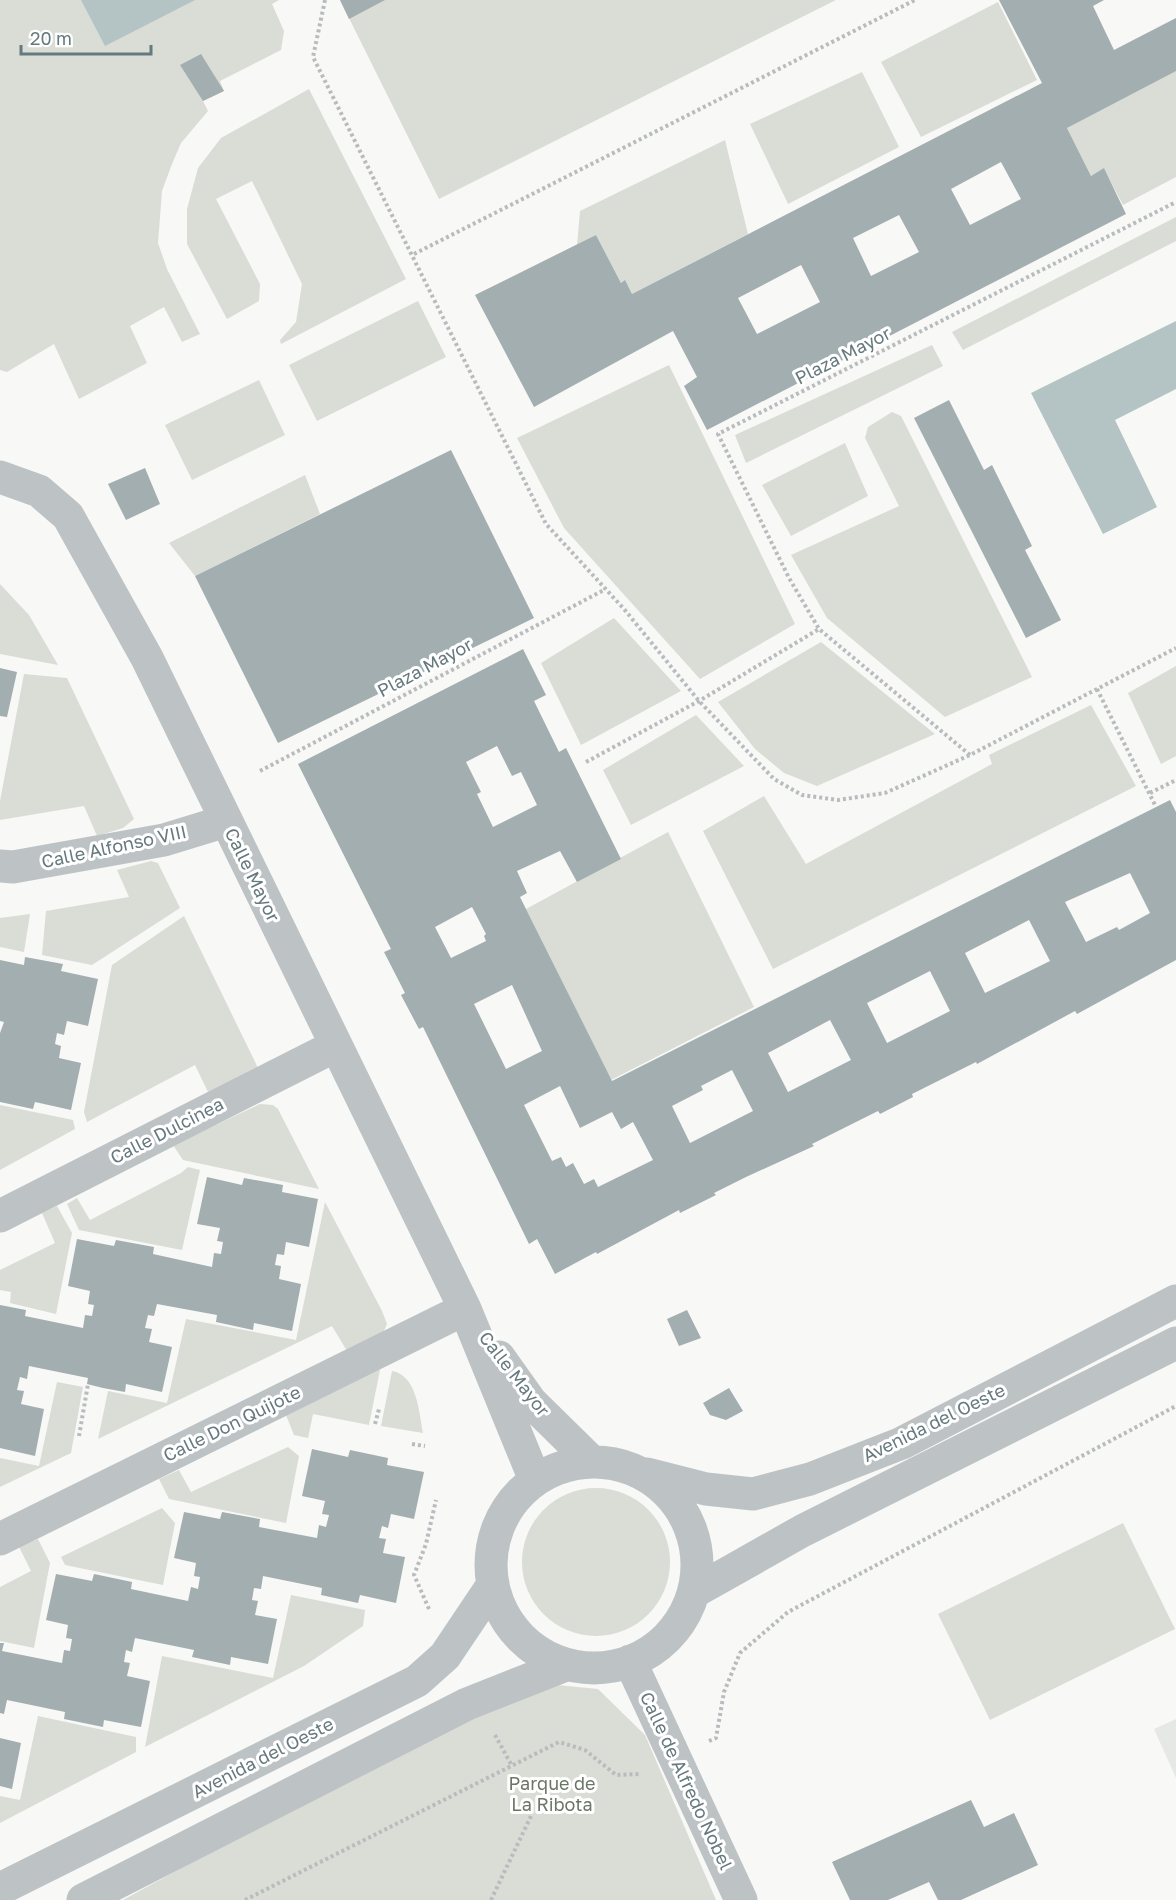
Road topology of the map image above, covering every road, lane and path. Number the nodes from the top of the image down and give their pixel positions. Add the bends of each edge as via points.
1 (325, 0) edge
2 (915, 0) edge
3 (1176, 202) edge
4 (414, 254) junction
5 (0, 477) edge
6 (604, 590) junction
7 (819, 629) junction
8 (1176, 648) edge
9 (1097, 689) junction
10 (699, 701) junction
11 (970, 755) junction
12 (586, 762) dead end
13 (260, 771) dead end
14 (1176, 780) edge
15 (1150, 793) junction
16 (1156, 807) dead end
17 (226, 821) junction
18 (0, 866) edge
19 (335, 1046) junction
20 (0, 1216) edge
21 (1176, 1300) edge
22 (465, 1309) junction
23 (1176, 1343) edge
24 (88, 1384) dead end
25 (1176, 1406) edge
26 (379, 1409) dead end
27 (375, 1424) dead end
28 (79, 1436) dead end
29 (412, 1444) dead end
30 (425, 1446) dead end
31 (591, 1461) junction
32 (642, 1473) junction
33 (535, 1480) junction
34 (0, 1539) edge
35 (492, 1586) junction
36 (694, 1592) junction
37 (630, 1661) junction
38 (566, 1665) junction
39 (675, 1758) junction
40 (531, 1816) dead end
41 (0, 1889) edge
42 (83, 1900) edge
43 (245, 1900) edge
44 (491, 1900) edge
45 (741, 1900) edge

1 - 4 path via 313,57
2 - 4 path
3 - 7 path, Plaza Mayor via 718,434 789,578
4 - 6 path via 546,524
5 - 17 street, Calle Mayor via 39,491 68,516 147,658
6 - 10 path
6 - 13 path, Plaza Mayor
7 - 10 path
7 - 11 path, Plaza Mayor
8 - 9 path
9 - 11 path
9 - 15 path
10 - 11 path via 774,779 802,795 838,800 885,793
10 - 12 path
14 - 15 path
15 - 16 path
17 - 18 street, Calle Alfonso VIII via 164,840 13,867
17 - 19 street, Calle Mayor
19 - 20 street, Calle Dulcinea
19 - 22 street, Calle Mayor
21 - 32 street, Avenida del Oeste via 902,1443 810,1479 753,1494 706,1489
22 - 31 street, Calle Mayor via 531,1402
22 - 33 street, Calle Mayor
22 - 34 street, Calle Don Quijote
23 - 36 street, Avenida del Oeste via 802,1531
24 - 28 path
25 - 39 path via 788,1612 740,1653 724,1692 717,1738
26 - 27 path
29 - 30 path
31 - 32 street via 617,1464
31 - 33 street via 561,1467
32 - 36 street via 664,1488 693,1532 697,1559
33 - 35 street via 513,1501 498,1527 491,1556
35 - 38 street via 502,1612 518,1635 540,1653
35 - 41 street, Avenida del Oeste via 445,1656 417,1681
36 - 37 street via 683,1618 660,1644
37 - 38 street via 598,1668
37 - 39 street, Calle de Alfredo Nobel
38 - 42 street via 460,1708
39 - 43 path via 642,1774 616,1775 585,1750 559,1742
39 - 45 street, Calle de Alfredo Nobel
40 - 44 path

